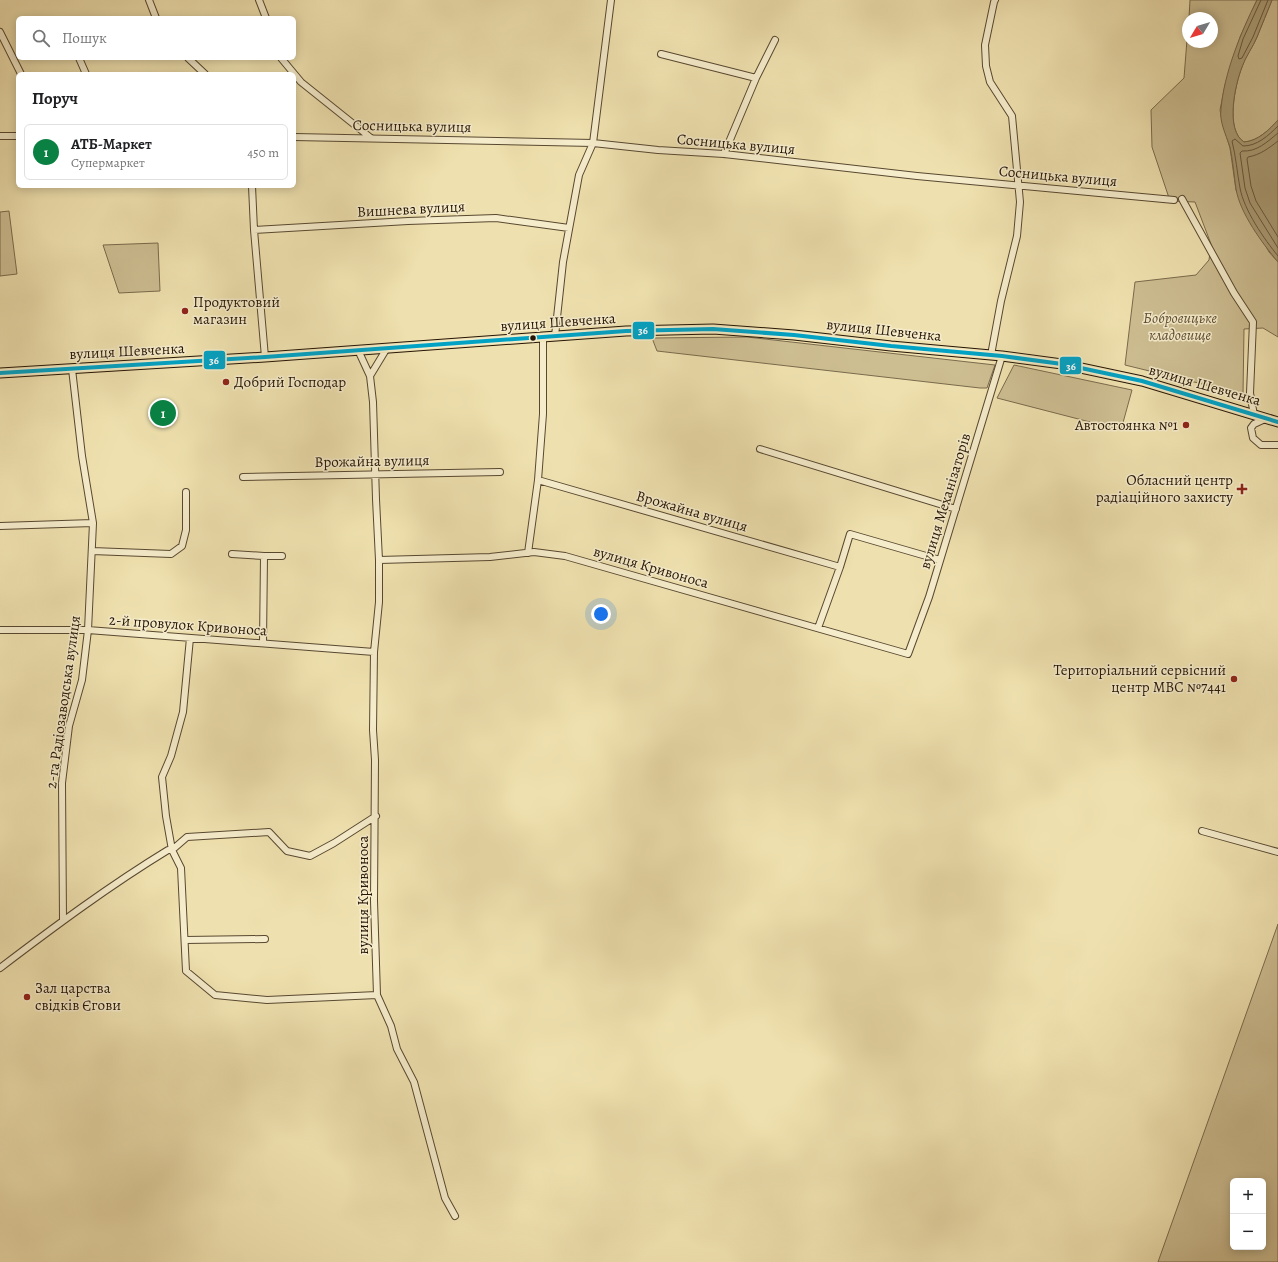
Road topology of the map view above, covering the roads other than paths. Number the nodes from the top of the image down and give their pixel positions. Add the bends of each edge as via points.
1 (149, 0) edge
2 (259, 0) edge
3 (612, 0) edge
4 (995, 0) edge
5 (155, 16) edge
6 (265, 16) edge
7 (0, 32) edge
8 (775, 40) dead end
9 (661, 54) dead end
10 (80, 60) edge
11 (190, 60) edge
12 (284, 60) edge
13 (20, 72) edge
14 (85, 72) edge
15 (203, 72) edge
16 (293, 72) edge
17 (296, 76) edge
18 (756, 78) junction
19 (0, 136) edge
20 (16, 136) edge
21 (296, 138) edge
22 (371, 138) junction
23 (593, 144) junction
24 (724, 154) junction
25 (1019, 185) junction
26 (252, 188) edge
27 (1182, 199) dead end
28 (1174, 200) dead end
29 (569, 228) junction
30 (254, 230) junction
31 (555, 336) junction
32 (543, 337) junction
33 (387, 348) junction
34 (358, 350) junction
35 (991, 354) junction
36 (1002, 356) junction
37 (265, 357) junction
38 (72, 369) junction
39 (0, 373) edge
40 (370, 376) junction
41 (1254, 415) junction
42 (1267, 418) junction
43 (1278, 422) edge
44 (1278, 445) edge
45 (760, 449) dead end
46 (500, 472) dead end
47 (375, 474) junction
48 (243, 476) dead end
49 (538, 480) junction
50 (186, 492) dead end
51 (956, 509) junction
52 (93, 523) junction
53 (0, 526) edge
54 (92, 551) junction
55 (528, 553) junction
56 (232, 554) dead end
57 (264, 556) junction
58 (282, 556) dead end
59 (379, 560) junction
60 (940, 560) junction
61 (840, 567) junction
62 (818, 628) junction
63 (0, 630) edge
64 (88, 630) junction
65 (190, 638) junction
66 (263, 644) junction
67 (374, 652) junction
68 (908, 654) joint
69 (376, 816) junction
70 (1202, 831) dead end
71 (172, 850) junction
72 (1278, 852) edge
73 (63, 920) junction
74 (264, 939) dead end
75 (185, 940) junction
76 (0, 968) edge
77 (377, 995) junction
78 (455, 1216) dead end

1 - 5 street
2 - 6 street
3 - 23 street
4 - 25 street via 985,45 986,66 990,82 1012,116
7 - 13 street
8 - 18 street
9 - 18 street
10 - 14 street
11 - 15 street
12 - 16 street
17 - 22 street
18 - 24 street
19 - 20 street
21 - 22 street, Сосницька вулиця
22 - 23 street, Сосницька вулиця
23 - 24 street, Сосницька вулиця
23 - 29 street via 579,175
24 - 25 street, Сосницька вулиця
25 - 28 street, Сосницька вулиця
25 - 35 street via 1017,236
26 - 30 street
27 - 41 street via 1253,322 1250,393
29 - 30 street, Вишнева вулиця via 496,218
29 - 31 street
30 - 37 street
31 - 32 main road, вулиця Шевченка
31 - 35 main road, вулиця Шевченка via 713,329
32 - 33 main road, вулиця Шевченка
32 - 49 street
33 - 34 main road, вулиця Шевченка
33 - 40 street
34 - 37 main road, вулиця Шевченка
34 - 40 street, вулиця Кривоноса
35 - 36 main road, вулиця Шевченка
36 - 41 main road, вулиця Шевченка via 1062,364 1142,381
36 - 51 street, вулиця Механізаторів
37 - 38 main road, вулиця Шевченка
38 - 39 main road, вулиця Шевченка
38 - 52 street, 2-га Радіозаводська вулиця
40 - 47 street, вулиця Кривоноса
41 - 42 main road, вулиця Шевченка
42 - 43 main road, вулиця Шевченка
42 - 44 street via 1251,428 1253,438 1261,445
45 - 51 street
46 - 47 street, Врожайна вулиця
47 - 48 street, Врожайна вулиця
47 - 59 street, вулиця Кривоноса
49 - 55 street
49 - 61 street, Врожайна вулиця
50 - 54 street via 186,530 182,546 171,554
51 - 60 street, вулиця Механізаторів
52 - 53 street
52 - 54 street, 2-га Радіозаводська вулиця
54 - 64 street, 2-га Радіозаводська вулиця
55 - 59 street, вулиця Кривоноса via 490,557
55 - 62 street, вулиця Кривоноса via 565,556
56 - 57 street
57 - 58 street
57 - 66 street
59 - 67 street, вулиця Кривоноса via 379,602
60 - 61 street via 850,534
60 - 68 street, вулиця Механізаторів
61 - 62 street
62 - 68 street, вулиця Кривоноса
63 - 64 street, 2-й провулок Кривоноса
64 - 65 street, 2-й провулок Кривоноса
64 - 73 street, 2-га Радіозаводська вулиця via 82,680 69,726 62,783
65 - 66 street, 2-й провулок Кривоноса
65 - 71 street via 183,712 171,756 162,777
66 - 67 street, 2-й провулок Кривоноса
67 - 69 street, вулиця Кривоноса
69 - 71 street via 334,844 310,856 287,851 269,832 187,837
69 - 77 street, вулиця Кривоноса via 374,901
70 - 72 street
71 - 73 street via 134,870
71 - 75 street via 181,868
73 - 76 street
74 - 75 street
75 - 77 street via 186,971 215,995 267,1000
77 - 78 street, вулиця Кривоноса via 391,1026 397,1049 414,1082 445,1198

